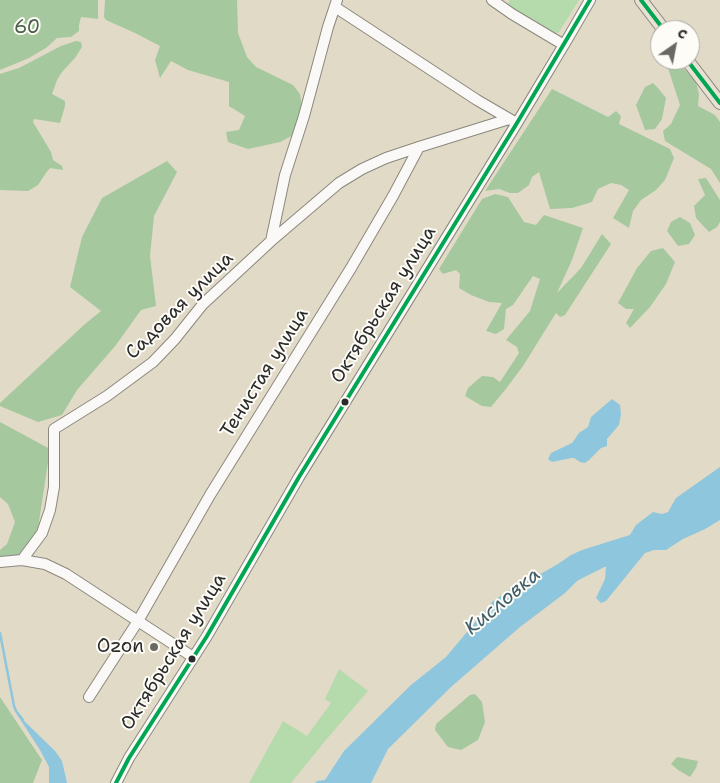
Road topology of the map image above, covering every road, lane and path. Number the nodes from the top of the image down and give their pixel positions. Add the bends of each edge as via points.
1 (492, 0) edge
2 (590, 0) edge
3 (642, 0) edge
4 (336, 3) edge
5 (657, 20) edge
6 (564, 45) junction
7 (695, 70) edge
8 (720, 103) edge
9 (513, 121) junction
10 (419, 147) junction
11 (271, 241) junction
12 (22, 560) junction
13 (0, 562) edge
14 (138, 621) junction
15 (193, 657) junction
16 (89, 697) dead end
17 (116, 783) edge

1 - 6 street
2 - 6 street, Октябрьская улица
3 - 5 main road
4 - 9 street
4 - 11 street via 285,175
6 - 9 street, Октябрьская улица
7 - 8 main road
9 - 10 street
9 - 15 street, Октябрьская улица
10 - 11 street, Садовая улица via 386,158 339,183
10 - 14 street, Тенистая улица via 351,268 210,495
11 - 12 street, Садовая улица via 204,304 153,362 54,429 54,487 50,510 42,533
12 - 13 street
12 - 14 street via 45,564 66,574
14 - 15 street
14 - 16 street, Тенистая улица
15 - 17 street, Октябрьская улица

